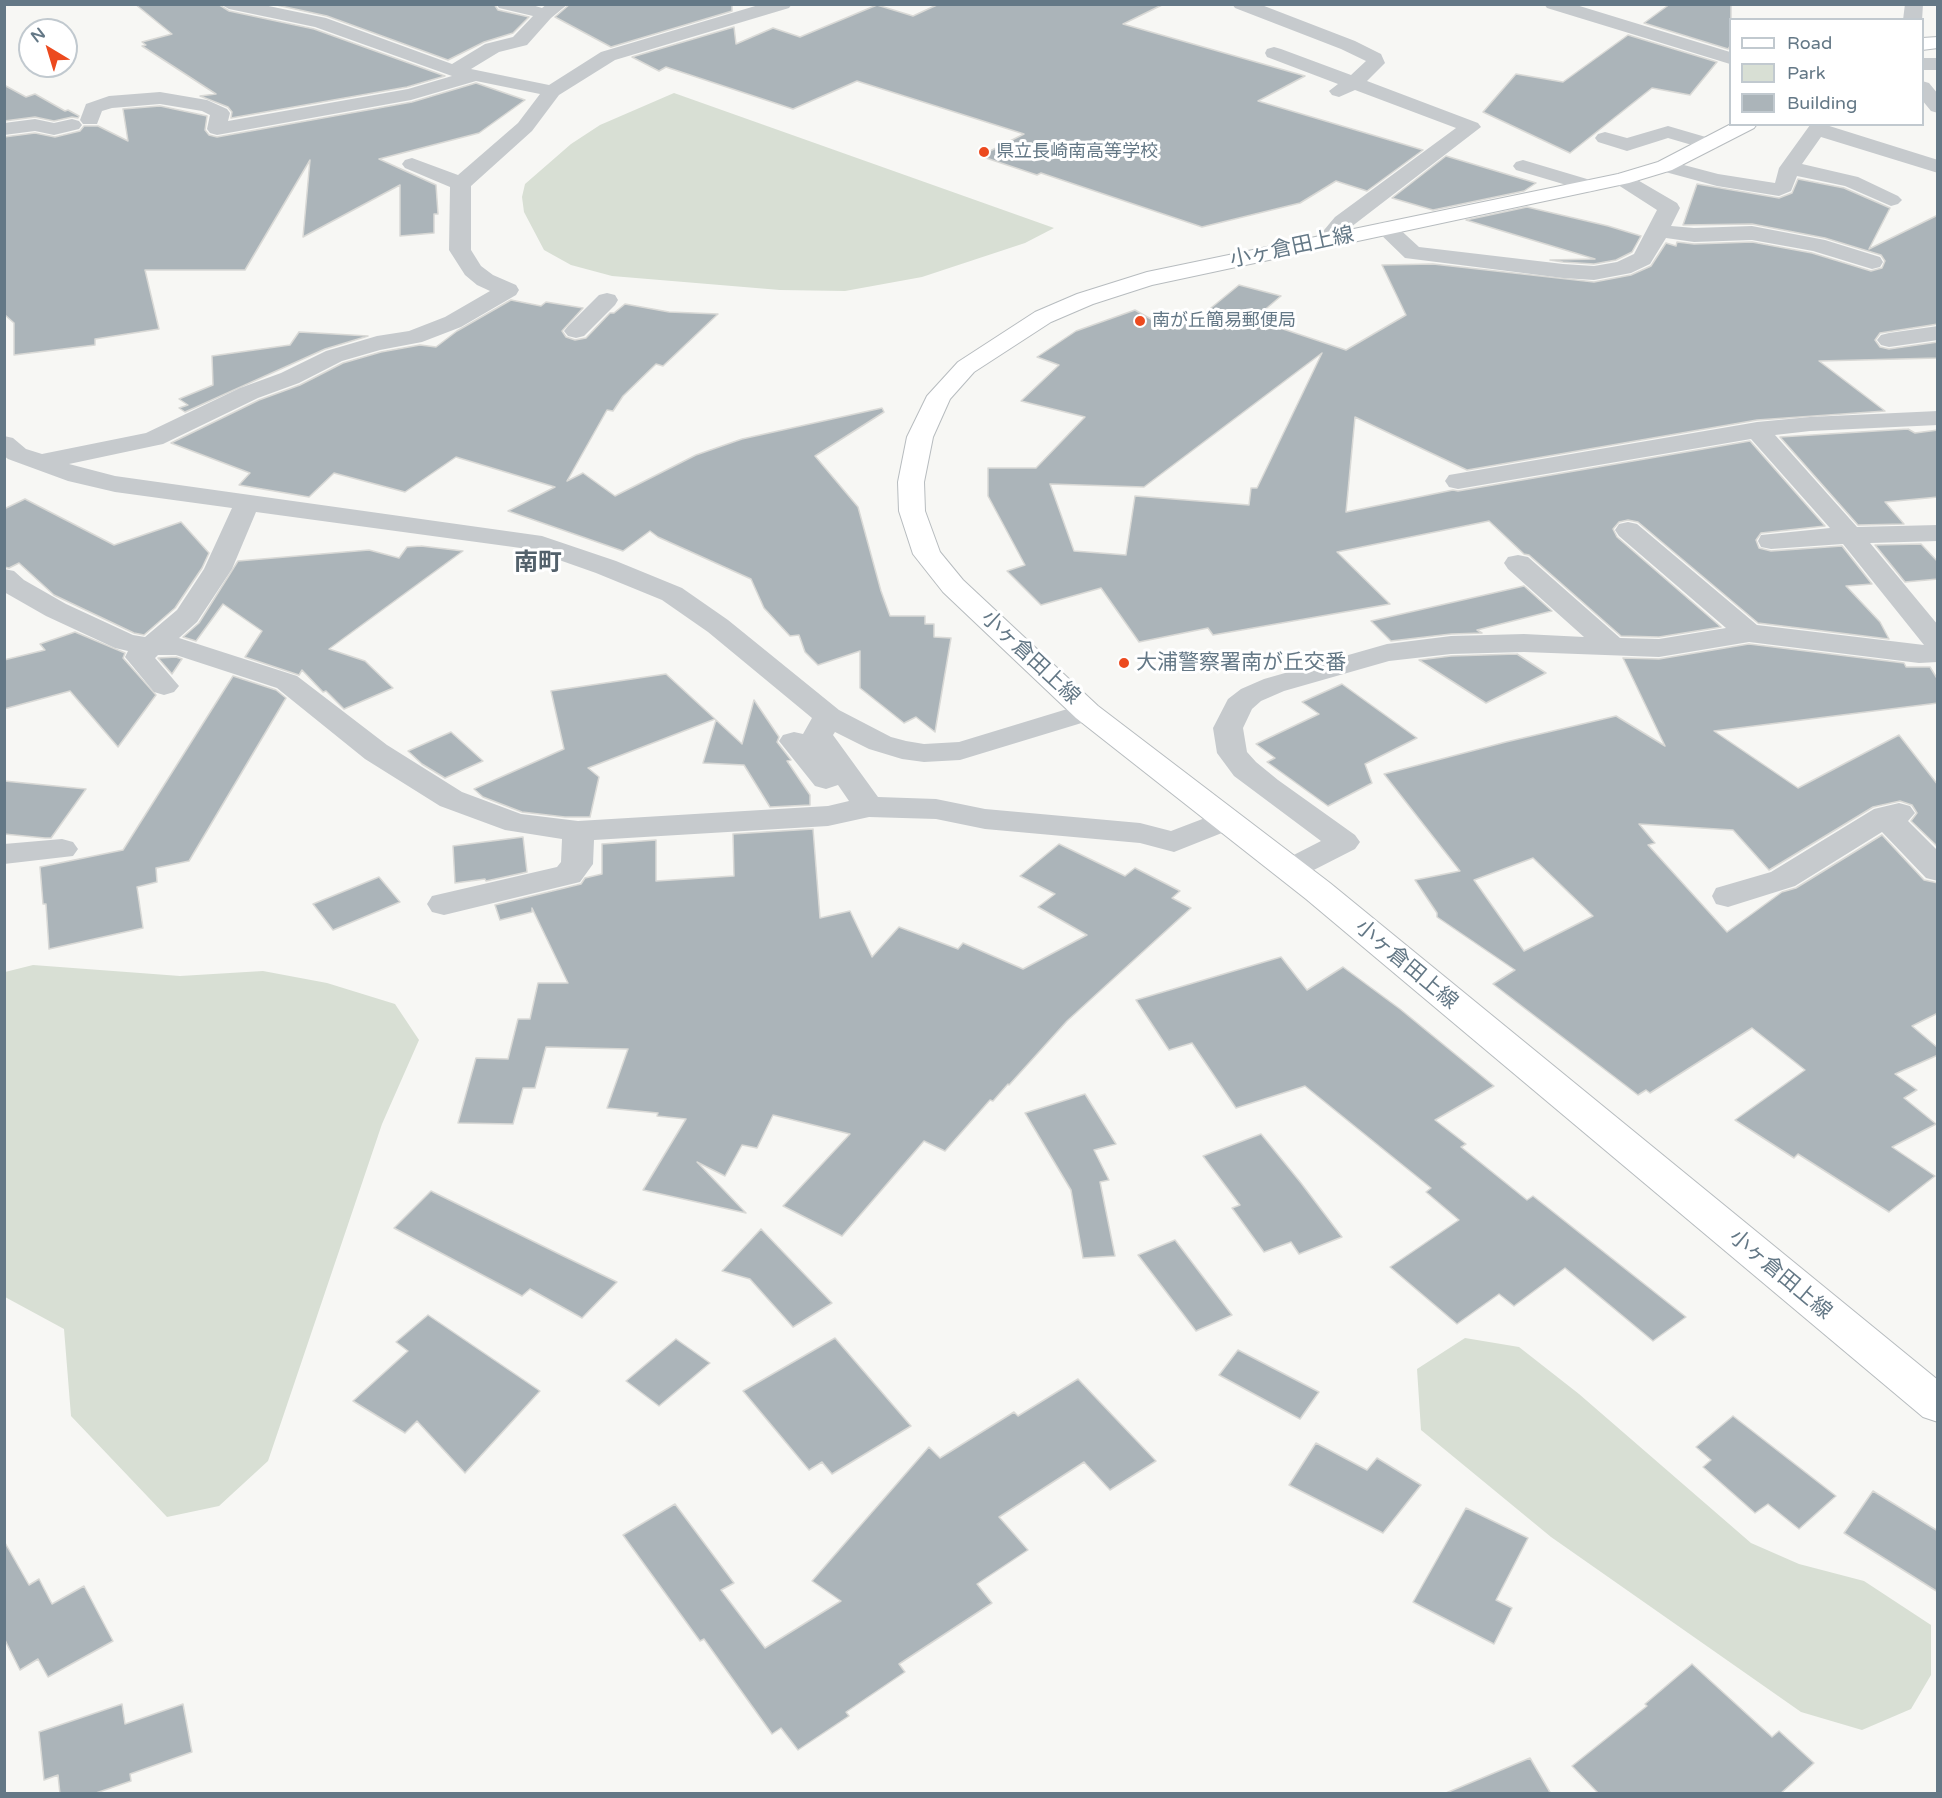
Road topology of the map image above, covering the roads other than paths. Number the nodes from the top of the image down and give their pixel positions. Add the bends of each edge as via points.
1 (505, 4) edge
2 (783, 4) edge
3 (1241, 4) edge
4 (1553, 4) edge
5 (240, 6) edge
6 (552, 9) edge
7 (1274, 53) dead end
8 (1729, 57) edge
9 (454, 71) junction
10 (473, 76) junction
11 (1355, 82) junction
12 (1924, 88) edge
13 (552, 91) junction
14 (1329, 97) dead end
15 (1938, 107) edge
16 (1743, 126) edge
17 (1813, 127) edge
18 (4, 129) edge
19 (1605, 138) dead end
20 (1709, 144) junction
21 (1934, 159) edge
22 (412, 164) dead end
23 (1523, 166) dead end
24 (1789, 168) junction
25 (1675, 176) junction
26 (1622, 179) junction
27 (461, 184) junction
28 (1590, 186) junction
29 (1891, 200) dead end
30 (1669, 208) junction
31 (1386, 229) junction
32 (1658, 231) junction
33 (1325, 242) junction
34 (1872, 261) dead end
35 (607, 300) dead end
36 (576, 331) dead end
37 (1938, 333) edge
38 (1889, 340) dead end
39 (1938, 418) edge
40 (1757, 430) junction
41 (4, 443) edge
42 (37, 463) junction
43 (1458, 481) dead end
44 (247, 502) junction
45 (1628, 530) dead end
46 (1938, 533) edge
47 (1850, 535) junction
48 (1771, 541) dead end
49 (1518, 563) dead end
50 (4, 577) edge
51 (1749, 633) junction
52 (1938, 644) edge
53 (150, 647) junction
54 (1614, 648) junction
55 (1938, 653) edge
56 (164, 686) dead end
57 (1087, 712) junction
58 (828, 716) junction
59 (794, 741) dead end
60 (846, 818) junction
61 (1226, 820) junction
62 (578, 831) junction
63 (62, 849) dead end
64 (4, 854) edge
65 (1291, 869) junction
66 (1938, 871) edge
67 (1728, 896) dead end
68 (444, 904) dead end
69 (1938, 1405) edge

1 - 6 street
2 - 13 street via 618,52
3 - 11 street via 1374,58 1376,63
4 - 8 street
5 - 9 street via 320,22
6 - 9 street via 520,41 492,48
7 - 11 street
9 - 10 street
10 - 13 street
10 - 18 street via 411,94 217,129 220,113 160,98 109,102 93,108 81,123 54,129 35,125
11 - 14 street
11 - 33 street via 1471,127 1343,222
12 - 15 street
13 - 27 street via 525,127
16 - 20 main road, 小ヶ倉田上線
17 - 21 street
17 - 24 street
19 - 20 street via 1626,144 1668,132
20 - 25 main road, 小ヶ倉田上線
22 - 27 street
23 - 28 street
24 - 25 street via 1784,187 1779,190
24 - 29 street via 1851,182
25 - 26 main road, 小ヶ倉田上線
25 - 30 street
26 - 28 main road, 小ヶ倉田上線
26 - 30 street
27 - 42 street via 460,250 473,270 508,290 453,322 414,337 334,356 154,439
28 - 31 main road, 小ヶ倉田上線
30 - 32 street
31 - 32 street via 1413,253 1594,273 1623,268 1642,259
31 - 33 main road, 小ヶ倉田上線
32 - 34 street via 1694,235 1752,233 1774,226 1817,245
33 - 57 main road, 小ヶ倉田上線 via 1147,279 1085,299 1043,317 966,367 939,396 920,437 911,482 912,511 927,554 953,585
35 - 36 street
37 - 38 street
39 - 40 street
40 - 43 street
40 - 47 street
41 - 42 street
42 - 44 street via 115,484
44 - 53 street via 218,569 187,616
44 - 58 street via 532,542 606,567 672,594
45 - 51 street
46 - 47 street
47 - 48 street
47 - 52 street
49 - 54 street
50 - 53 street via 56,610 125,642
51 - 54 street via 1659,648
51 - 55 street
53 - 56 street via 139,657
53 - 62 street via 178,646 287,682 376,752 451,799 516,823
54 - 65 street via 1524,643 1451,645 1387,653 1251,695 1239,705 1228,728 1232,753 1267,787 1344,842
57 - 58 street via 960,751 924,753 880,743
57 - 61 main road, 小ヶ倉田上線
58 - 60 street via 818,735
59 - 60 street
60 - 61 street via 936,809 985,819 1140,833 1174,842
60 - 62 street
61 - 65 main road, 小ヶ倉田上線
62 - 68 street via 577,864 568,875
63 - 64 street
65 - 69 main road, 小ヶ倉田上線
66 - 67 street via 1892,814 1783,879

